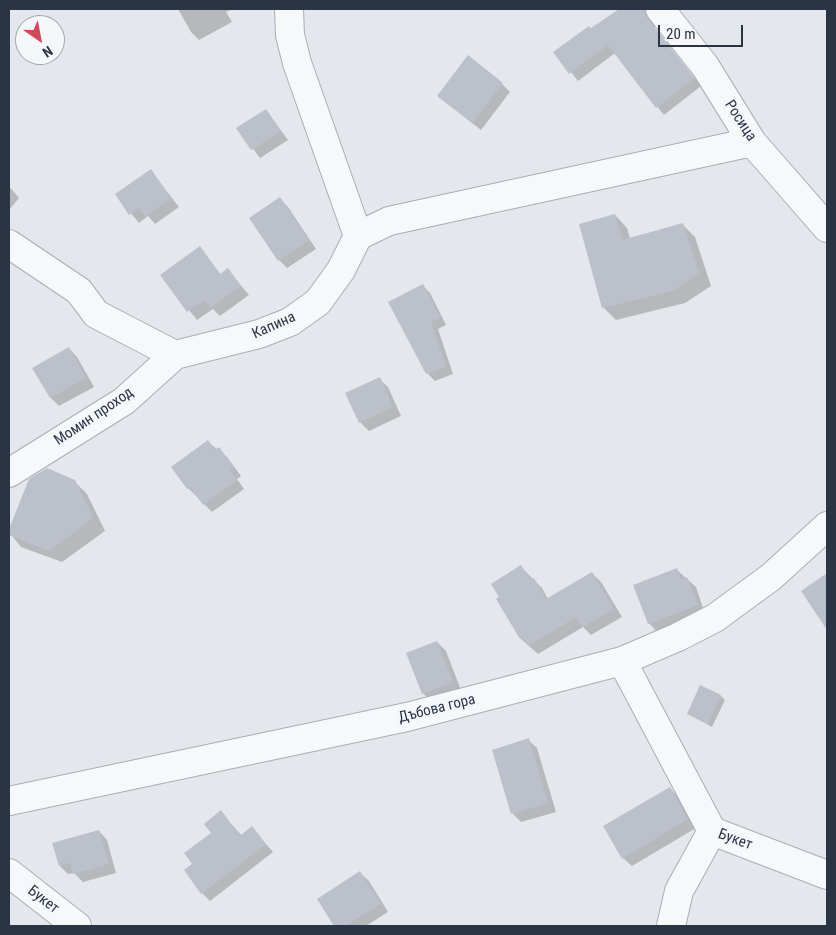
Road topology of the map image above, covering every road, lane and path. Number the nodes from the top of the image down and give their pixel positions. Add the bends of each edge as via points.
1 (289, 9) edge
2 (660, 9) edge
3 (752, 142) junction
4 (827, 228) edge
5 (358, 236) junction
6 (9, 244) edge
7 (175, 355) junction
8 (9, 473) edge
9 (827, 526) edge
10 (622, 661) junction
11 (9, 801) edge
12 (712, 831) junction
13 (9, 873) edge
14 (827, 875) edge
15 (77, 926) edge
16 (671, 926) edge

1 - 5 street via 290,35 297,63
2 - 3 street, Росица via 705,66
3 - 4 street, Росица
3 - 5 street via 389,221
5 - 7 street, Капина via 341,270 318,302 290,322 259,334
6 - 7 street via 79,291 96,314
7 - 8 street, Момин проход via 124,401
9 - 10 street, Дъбова гора via 771,577 714,618
10 - 11 street, Дъбова гора via 407,717
10 - 12 street
12 - 14 street, Букет
12 - 16 street, Букет via 679,891
13 - 15 street, Букет

